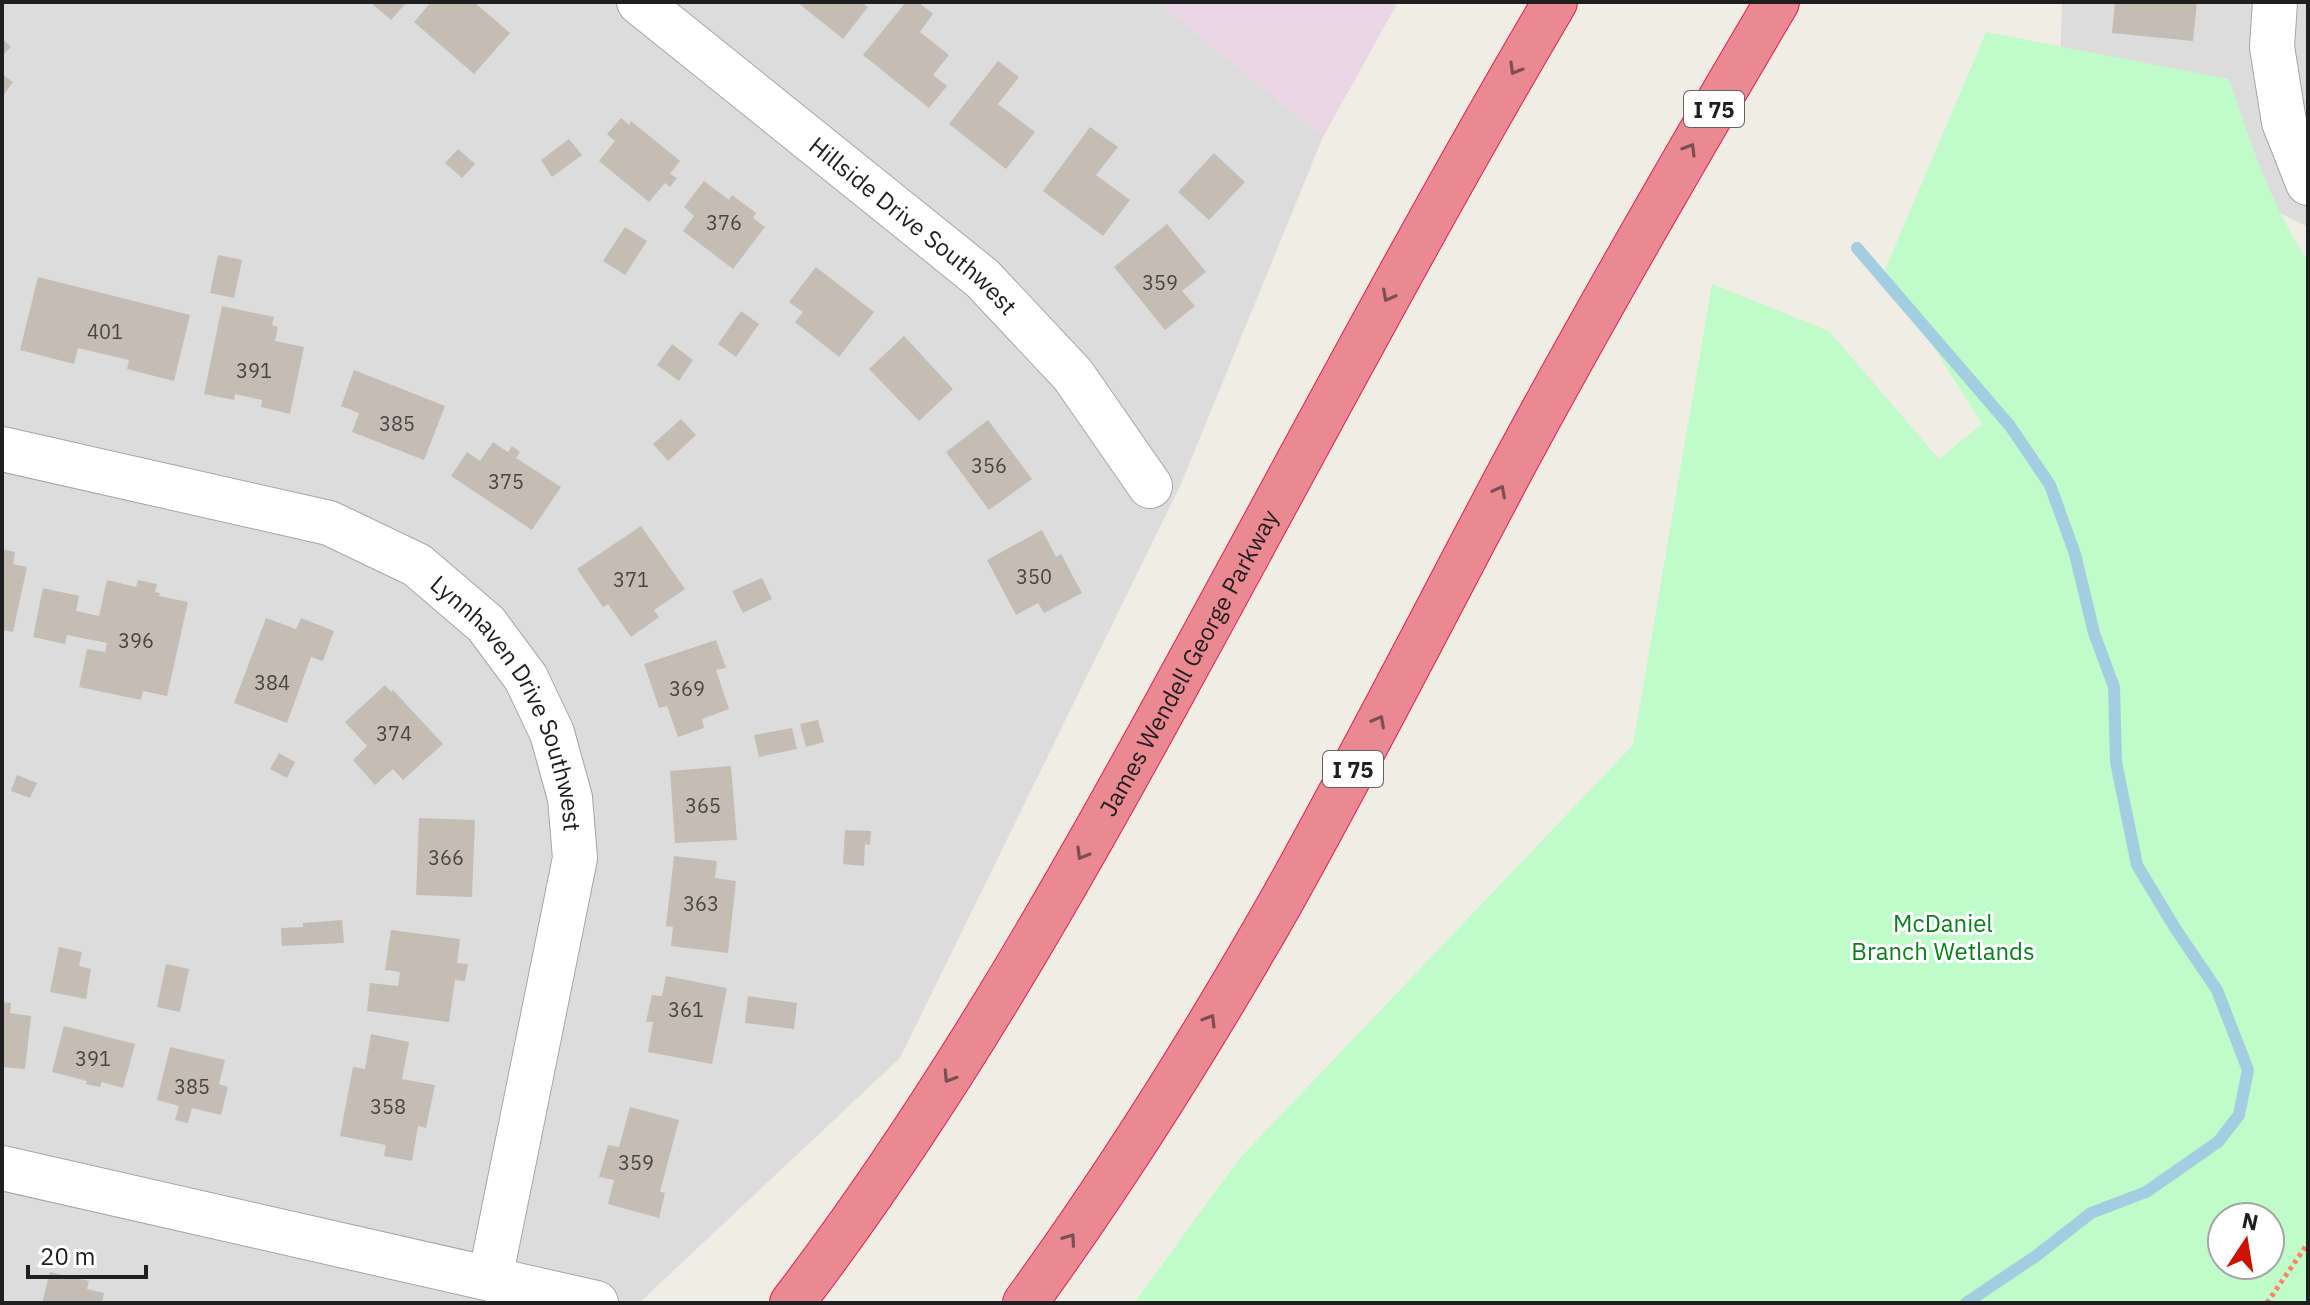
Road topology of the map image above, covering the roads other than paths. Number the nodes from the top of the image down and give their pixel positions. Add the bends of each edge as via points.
1 (639, 2) edge
2 (1555, 2) edge
3 (1777, 2) edge
4 (2275, 2) edge
5 (2304, 163) edge
6 (2, 449) edge
7 (1150, 486) dead end
8 (2, 1168) edge
9 (490, 1279) junction
10 (596, 1303) edge
11 (792, 1303) edge
12 (1025, 1303) edge

1 - 7 street, Hillside Drive Southwest via 982,278 1073,375
2 -> 11 highway, James Wendell George Parkway via 1442,196 1042,924 902,1151
12 -> 3 highway, I 75 via 1182,1068 1280,902 1650,216
4 - 5 street via 2272,47 2284,122
6 - 9 street, Lynnhaven Drive Southwest via 329,523 417,565 486,624 526,678 552,733 570,798 575,858
8 - 9 street
9 - 10 street

